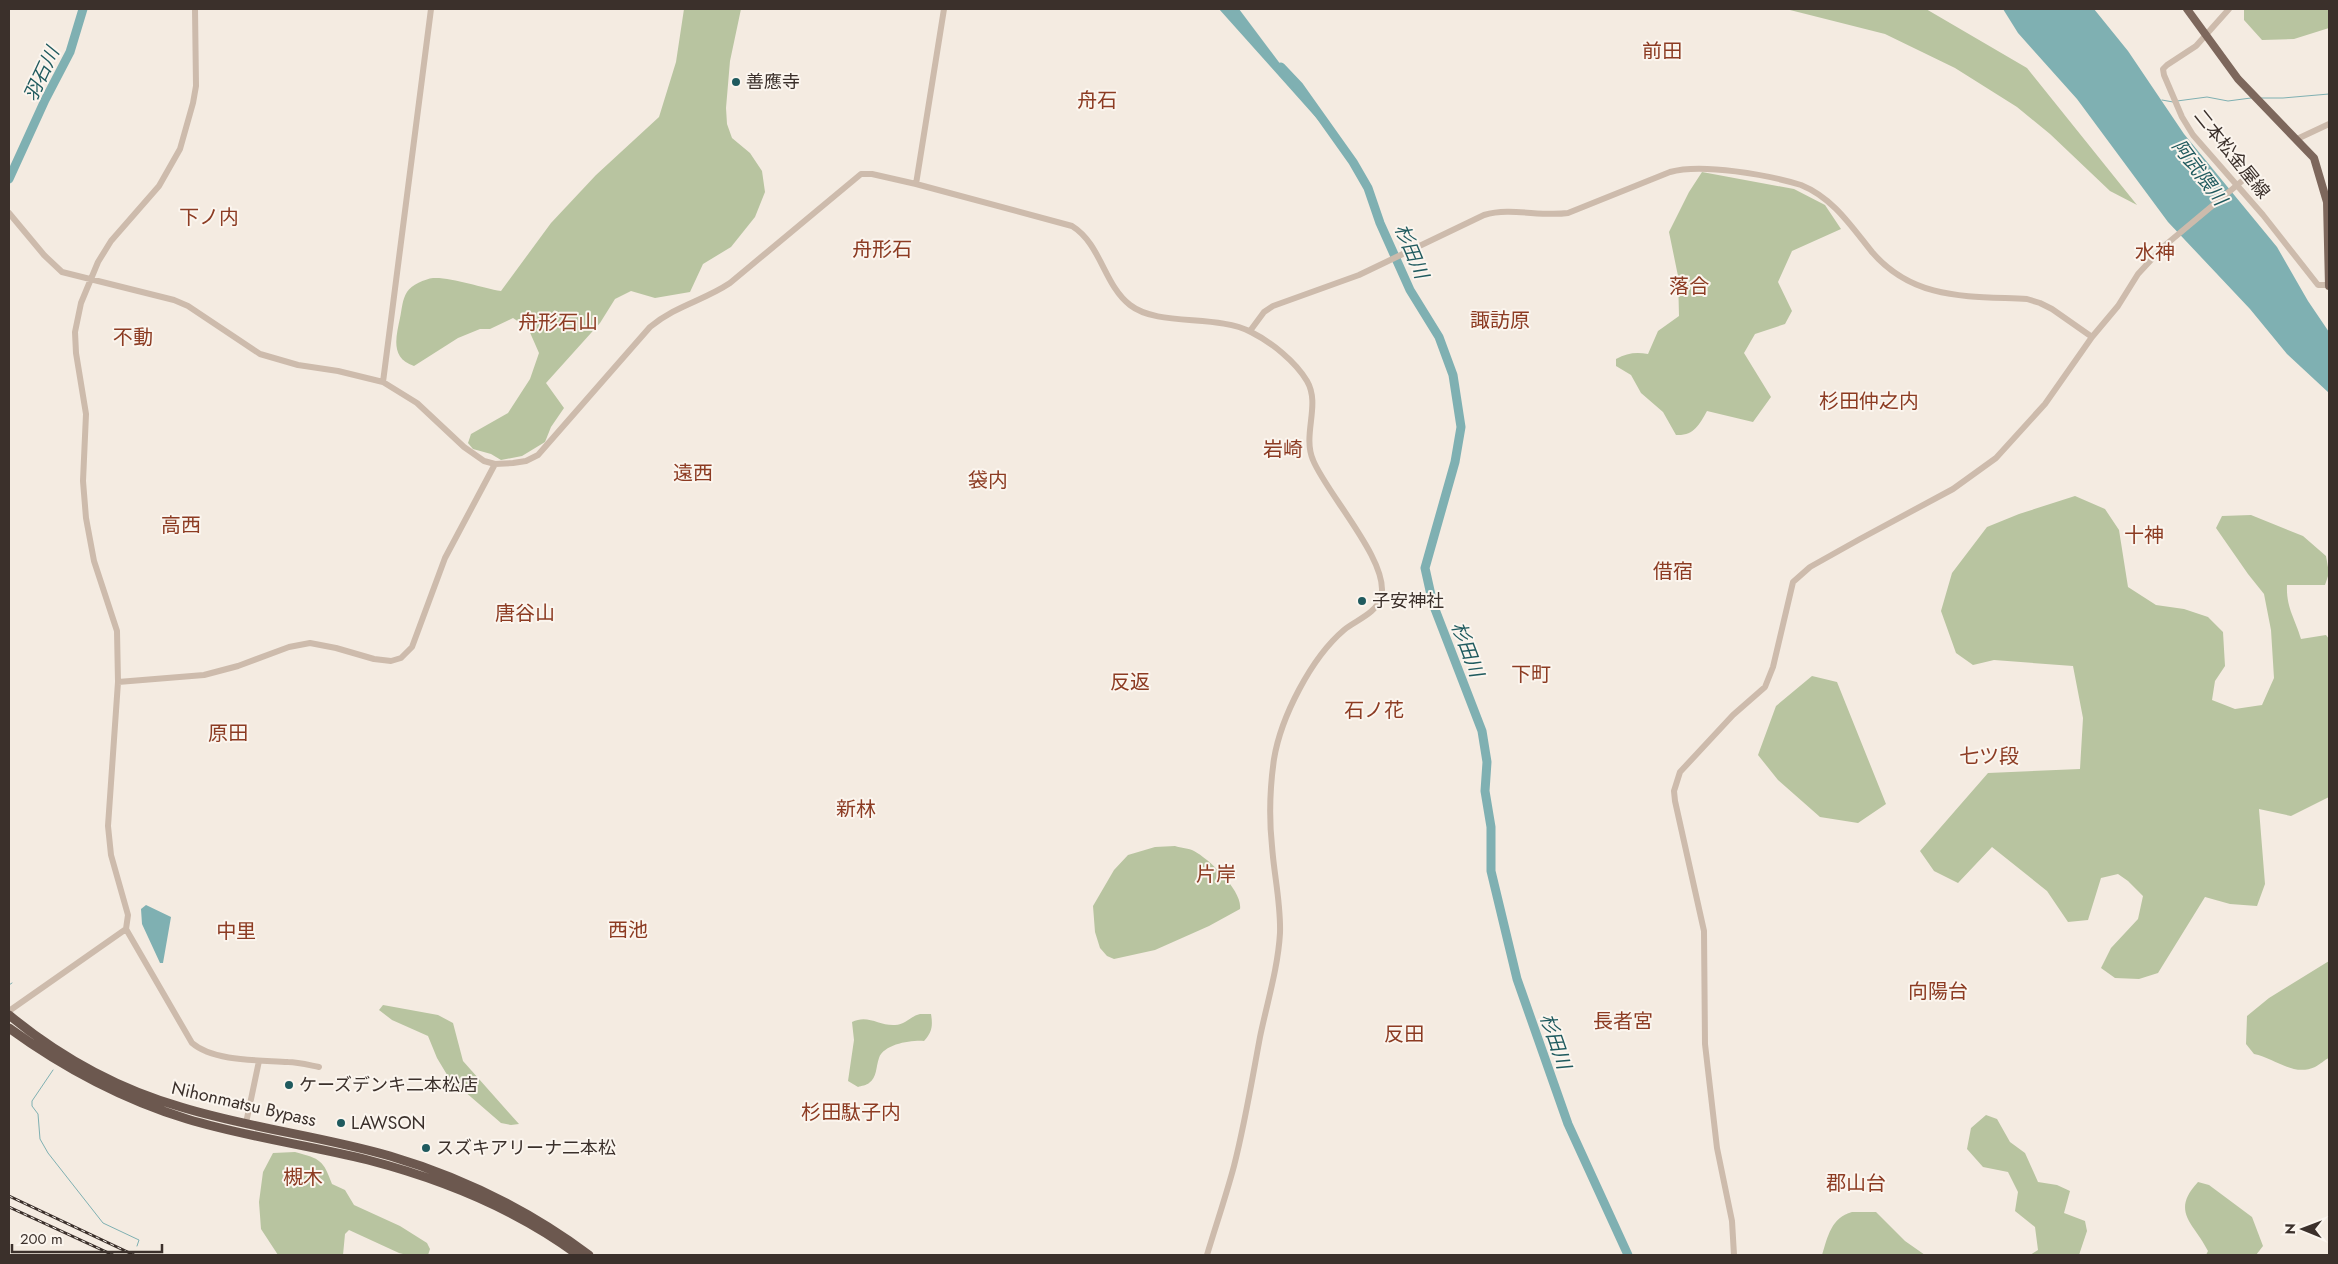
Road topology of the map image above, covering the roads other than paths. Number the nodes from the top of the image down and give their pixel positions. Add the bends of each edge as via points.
1 (195, 9) edge
2 (431, 9) edge
3 (944, 9) edge
4 (2187, 9) edge
5 (2229, 9) edge
6 (2206, 36) junction
7 (2329, 124) edge
8 (2298, 139) junction
9 (2242, 182) dead end
10 (916, 184) junction
11 (9, 213) edge
12 (90, 280) junction
13 (2329, 286) edge
14 (1250, 331) junction
15 (2092, 337) junction
16 (383, 382) junction
17 (495, 464) junction
18 (118, 682) junction
19 (126, 929) junction
20 (9, 1011) edge
21 (9, 1015) edge
22 (9, 1028) edge
23 (259, 1061) junction
24 (319, 1067) dead end
25 (246, 1123) junction
26 (578, 1255) edge
27 (589, 1255) edge
28 (1207, 1255) edge
29 (1734, 1255) edge

1 - 12 street via 196,86 180,149 159,186 111,241
2 - 16 street
3 - 10 street
4 - 6 main road, 二本松金屋線
5 - 6 street
6 - 8 main road, 二本松金屋線 via 2238,79 2275,120
6 - 13 street, 二本松金屋線 via 2165,67 2164,75 2182,117 2193,135 2263,215 2318,285
7 - 8 street
8 - 13 main road, 二本松金屋線 via 2314,158 2326,202
9 - 15 street, bridge via 2163,247 2138,274 2118,306
10 - 14 street via 1072,226 1087,238 1129,305 1141,312 1220,322
10 - 17 street via 872,174 856,177 730,283 668,313 650,327 538,455 526,461
11 - 12 street via 58,269
12 - 16 street via 188,306 260,354
12 - 18 street via 75,332 86,414 84,494 94,561 116,626
14 - 15 street via 1264,312 1273,306 1324,289 1492,212 1568,213 1677,170 1695,168 1790,182 1814,190 1838,210 1883,263 1916,285 1942,294 2040,303
14 - 28 street via 1288,358 1307,381 1313,402 1309,438 1312,458 1364,543 1382,588 1378,604 1344,630 1309,674 1292,703 1277,744 1271,823 1279,938 1244,1122
15 - 29 street via 2045,404 1996,458 1952,489 1851,544 1793,582 1773,667 1765,686 1707,742 1676,780 1675,801 1704,931 1705,1044 1717,1148 1732,1221
16 - 17 street via 423,408 473,456
17 - 18 street via 442,564 412,647 401,658 391,661 374,659 310,644 289,647 204,676
18 - 19 street via 108,826 111,855 128,915
19 - 20 street
19 - 23 street via 192,1043 204,1051
21 - 25 highway, Nihonmatsu Bypass via 57,1051 107,1078 182,1108
22 - 26 highway, Nihonmatsu Bypass via 78,1073 125,1096 188,1119 368,1160 443,1183 510,1214
23 - 24 street
23 - 25 street
25 - 27 highway, Nihonmatsu Bypass via 391,1156 446,1177 545,1224

